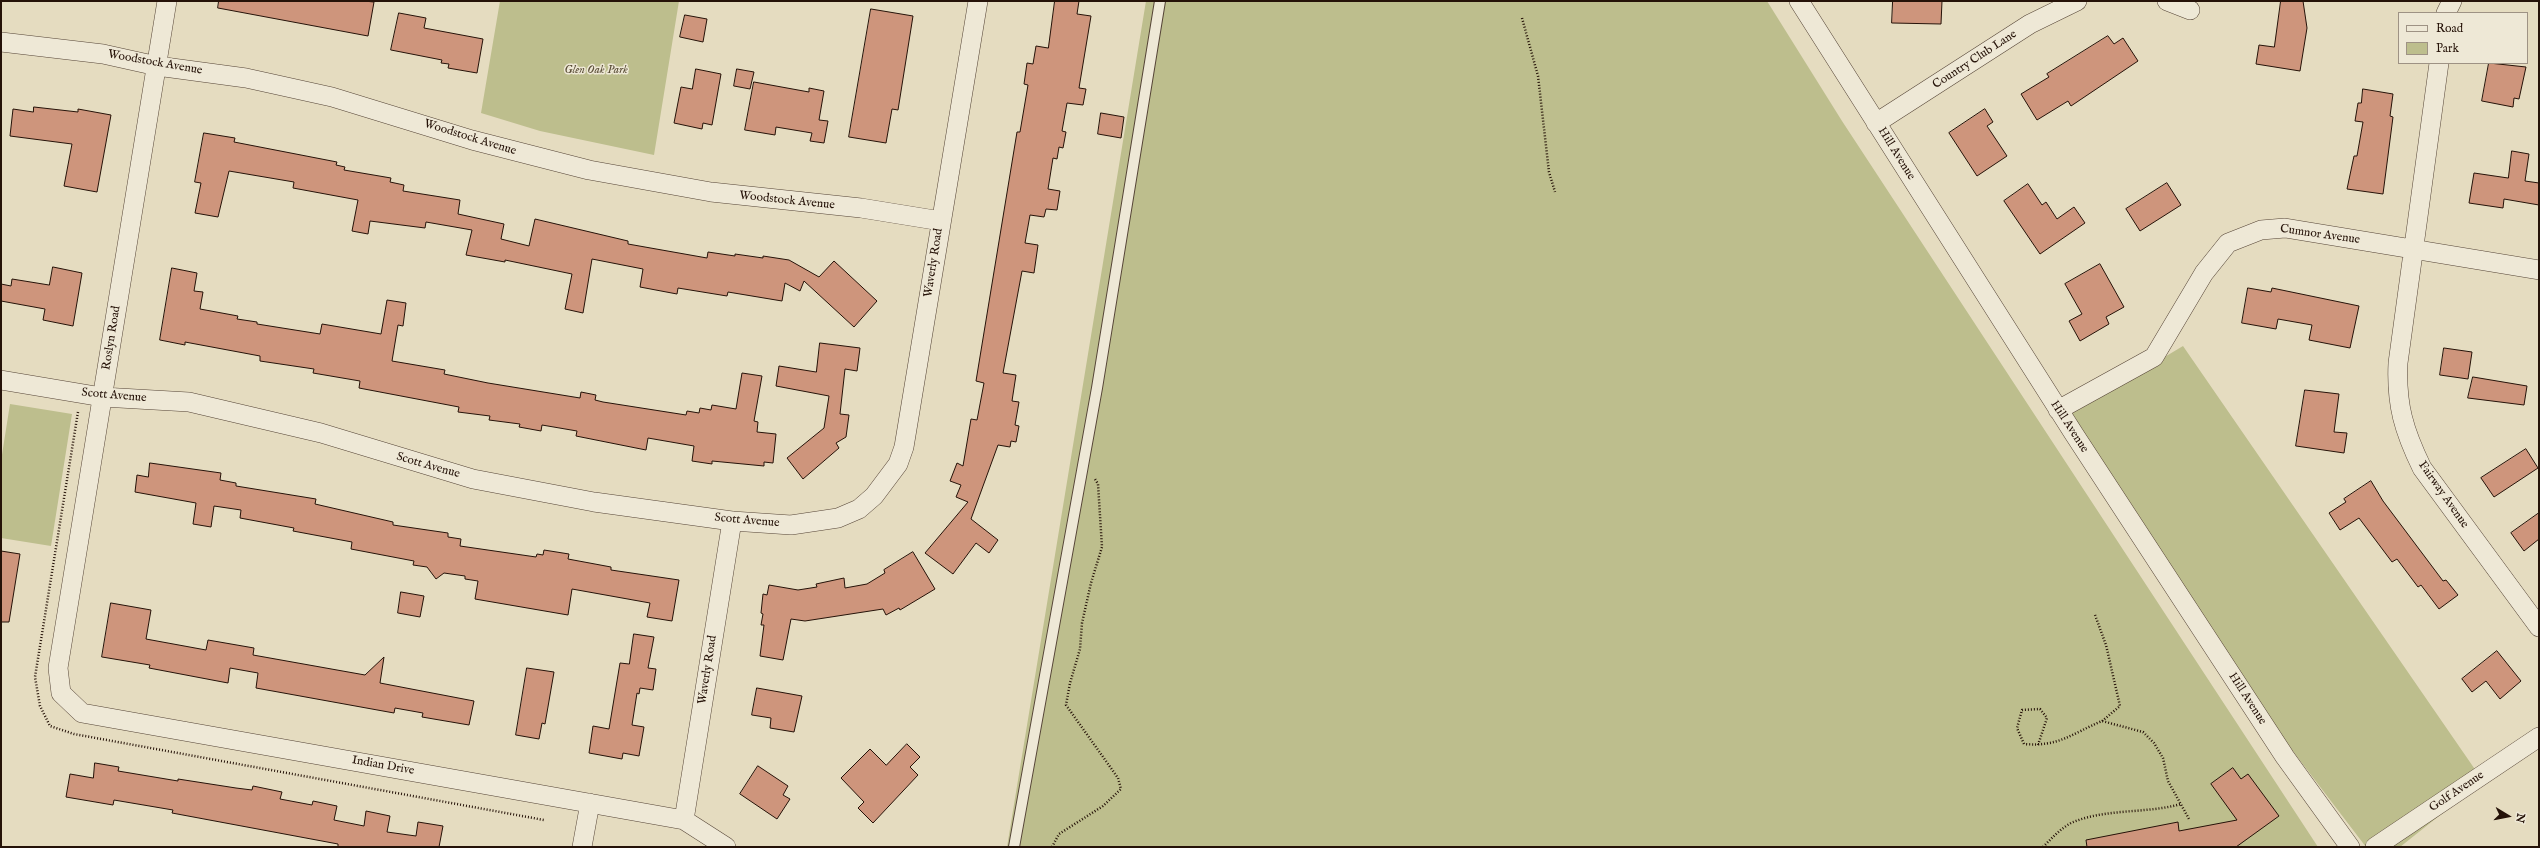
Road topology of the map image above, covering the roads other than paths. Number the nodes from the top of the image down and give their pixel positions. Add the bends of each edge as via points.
1 (168, 1) edge
2 (978, 1) edge
3 (1160, 1) edge
4 (1799, 1) edge
5 (2077, 1) edge
6 (2167, 1) edge
7 (2452, 1) edge
8 (2190, 10) dead end
9 (2446, 12) edge
10 (1, 42) edge
11 (2440, 64) edge
12 (157, 66) junction
13 (1876, 123) junction
14 (941, 221) junction
15 (2414, 249) junction
16 (2539, 270) edge
17 (1, 380) edge
18 (102, 397) junction
19 (2058, 410) junction
20 (858, 509) joint
21 (732, 520) junction
22 (2539, 627) edge
23 (82, 713) joint
24 (2539, 738) edge
25 (590, 803) junction
26 (684, 820) junction
27 (582, 847) edge
28 (726, 847) edge
29 (1014, 847) edge
30 (2350, 847) edge
31 (2375, 847) edge

1 - 12 street, Roslyn Road
2 - 14 street, Waverly Road
3 - 29 lane via 1098,388
4 - 13 street, Hill Avenue
5 - 13 street, Country Club Lane via 2030,24
6 - 8 street
7 - 9 street
10 - 12 street, Woodstock Avenue via 103,54
11 - 15 street, Fairway Avenue
12 - 14 street, Woodstock Avenue via 246,78 332,97 479,142 589,170 711,192 861,208
12 - 18 street, Roslyn Road
13 - 19 street, Hill Avenue
14 - 20 street, Waverly Road via 904,447 898,464 888,480
15 - 16 street, Cumnor Avenue
15 - 19 street, Cumnor Avenue via 2285,228 2261,230 2228,243 2204,273 2154,357
15 - 22 street, Fairway Avenue via 2398,363 2397,392 2402,422 2422,468
17 - 18 street, Scott Avenue
18 - 21 street, Scott Avenue via 189,402 321,433 473,479 594,502
18 - 23 street, Roslyn Road via 58,668 61,693
19 - 30 street, Hill Avenue via 2285,757
20 - 21 street, Scott Avenue via 838,518 815,523
21 - 26 street, Waverly Road
23 - 25 street, Indian Drive
24 - 31 street, Golf Avenue
25 - 26 street, Indian Drive
25 - 27 street
26 - 28 street

